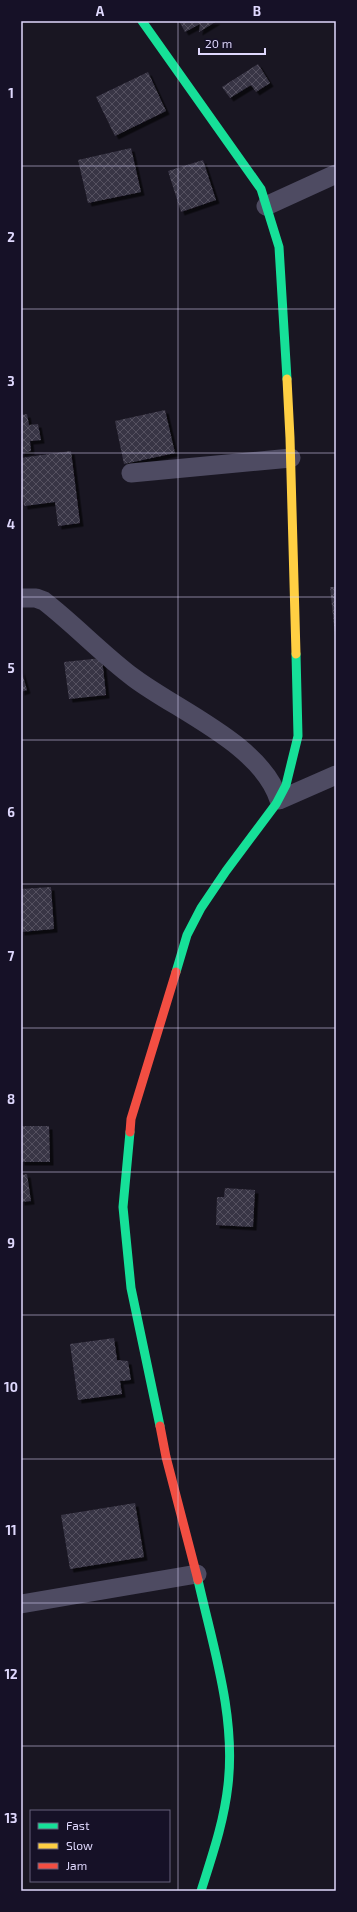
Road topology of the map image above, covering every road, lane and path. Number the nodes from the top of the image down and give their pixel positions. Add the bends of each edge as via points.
1 (142, 21) edge
2 (336, 174) edge
3 (266, 206) junction
4 (291, 458) junction
5 (131, 473) dead end
6 (21, 598) edge
7 (336, 775) edge
8 (279, 800) junction
9 (197, 1574) junction
10 (21, 1604) edge
11 (201, 1891) edge

1 - 3 street via 261,189
2 - 3 street
3 - 4 street via 279,247
4 - 5 street
4 - 8 street via 298,736 291,769
6 - 8 street via 44,601 134,678 216,730 240,749 270,779
7 - 8 street
8 - 9 street via 212,889 195,917 179,955 130,1118 123,1207 132,1288 166,1457
9 - 10 street
9 - 11 street via 227,1708 230,1754 221,1826

